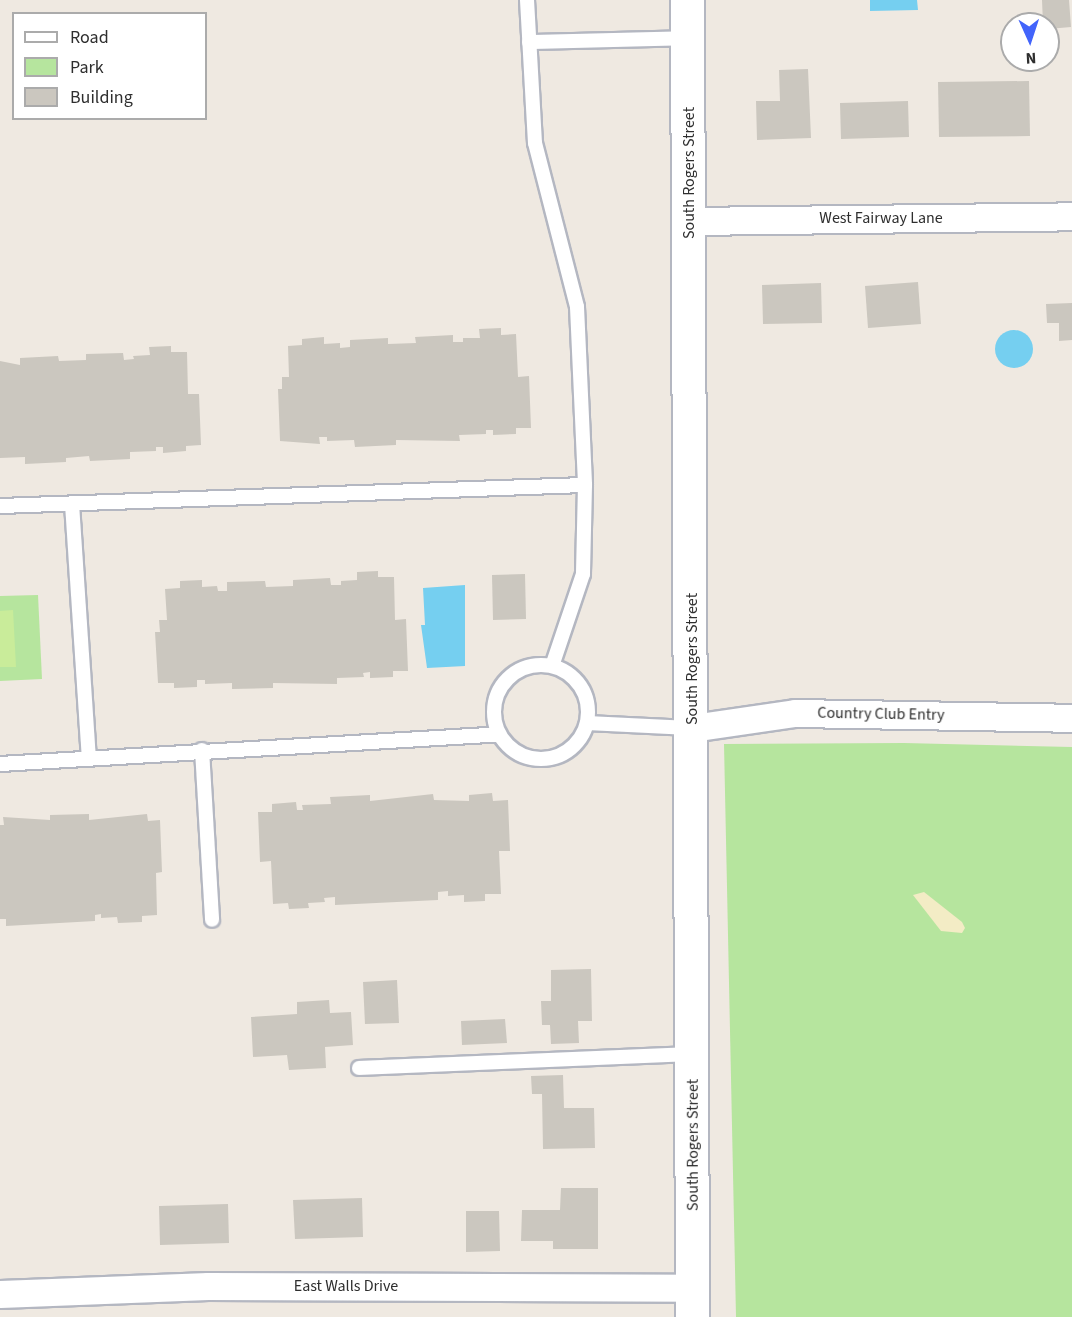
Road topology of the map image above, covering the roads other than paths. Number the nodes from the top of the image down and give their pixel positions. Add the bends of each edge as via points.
1 (527, 0) edge
2 (687, 0) edge
3 (688, 38) junction
4 (529, 42) junction
5 (1072, 216) edge
6 (689, 222) junction
7 (585, 484) junction
8 (72, 504) junction
9 (0, 506) edge
10 (552, 666) junction
11 (1072, 718) edge
12 (587, 723) junction
13 (692, 728) junction
14 (499, 734) junction
15 (202, 750) junction
16 (89, 758) junction
17 (0, 764) edge
18 (212, 920) dead end
19 (693, 1054) junction
20 (359, 1068) dead end
21 (0, 1294) edge
22 (692, 1303) edge

1 - 4 lane
2 - 3 street, South Rogers Street
3 - 4 lane
3 - 6 street, South Rogers Street
4 - 7 lane via 534,143 578,307
5 - 6 street, West Fairway Lane
6 - 13 street, South Rogers Street
7 - 8 lane
7 - 10 lane via 583,574
8 - 9 lane
8 - 16 lane
10 - 12 lane via 566,672 581,687 588,708
10 - 14 lane via 523,668 501,686 494,718
11 - 13 street, Country Club Entry via 795,713
12 - 13 lane
12 - 14 lane via 575,744 555,757 523,756
13 - 19 street, South Rogers Street
14 - 15 lane
15 - 16 lane
15 - 18 lane
16 - 17 lane
19 - 20 lane
19 - 22 street, South Rogers Street
21 - 22 street, East Walls Drive via 219,1286

